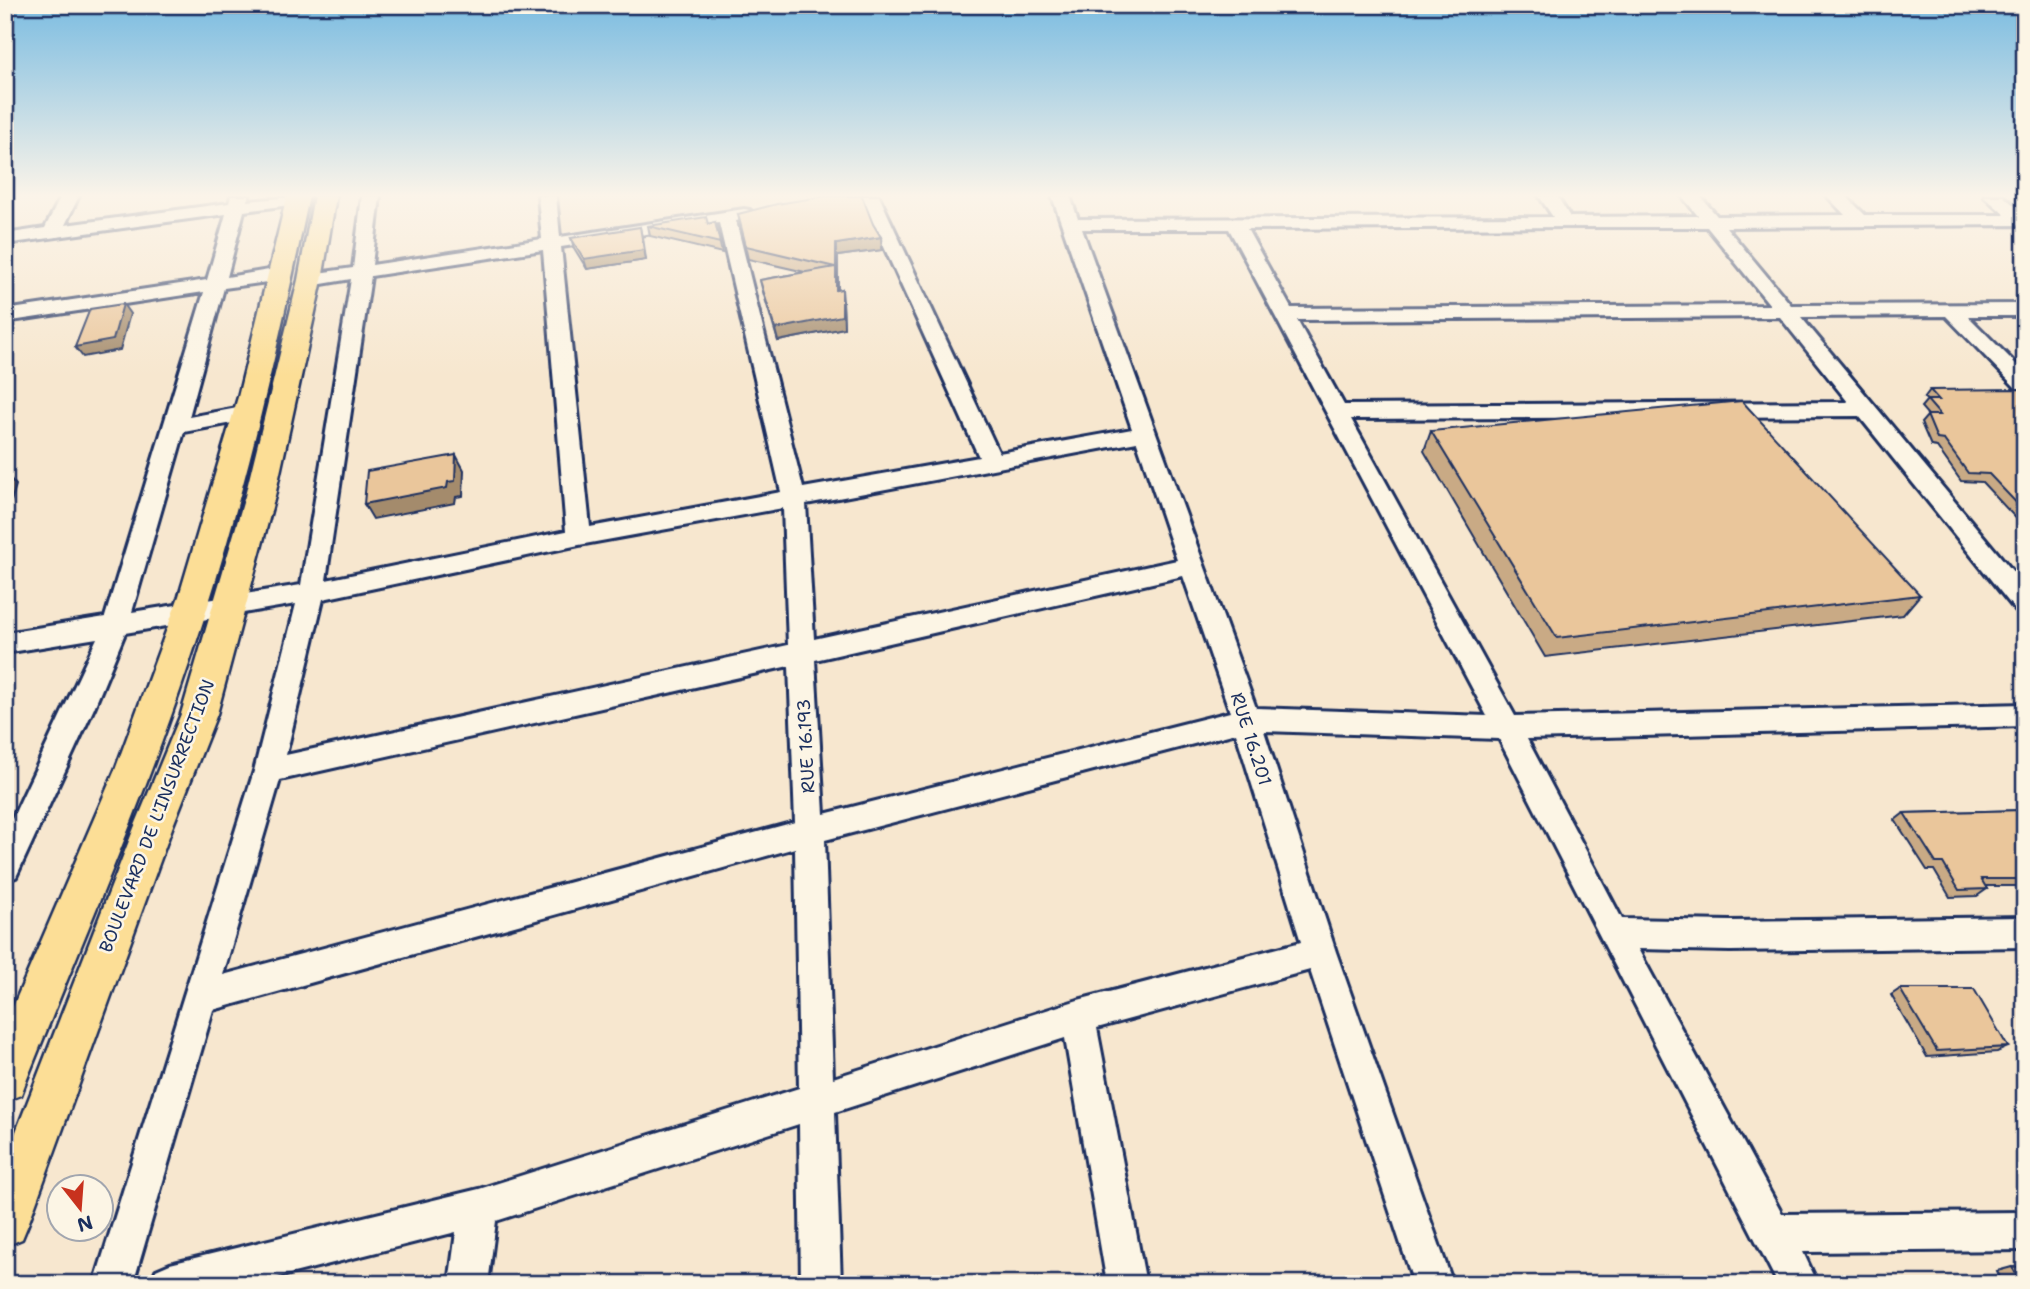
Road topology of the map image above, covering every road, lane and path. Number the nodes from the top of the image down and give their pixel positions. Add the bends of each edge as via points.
1 (223, 256) edge
2 (298, 256) edge
3 (364, 256) edge
4 (465, 256) edge
5 (552, 256) edge
6 (735, 256) edge
7 (898, 256) edge
8 (1082, 256) edge
9 (1252, 256) edge
10 (1741, 256) edge
11 (362, 272) junction
12 (295, 277) junction
13 (216, 284) junction
14 (1951, 310) junction
15 (2025, 310) edge
16 (1785, 311) junction
17 (1283, 314) junction
18 (5, 316) edge
19 (2025, 385) edge
20 (1865, 409) junction
21 (1335, 412) junction
22 (248, 413) junction
23 (175, 427) junction
24 (1144, 434) junction
25 (992, 461) junction
26 (794, 500) junction
27 (579, 537) junction
28 (1190, 566) junction
29 (312, 592) junction
30 (2025, 604) edge
31 (230, 606) junction
32 (187, 613) junction
33 (116, 623) junction
34 (5, 643) edge
35 (802, 652) junction
36 (2025, 715) edge
37 (1246, 719) junction
38 (1507, 727) junction
39 (268, 771) junction
40 (810, 831) junction
41 (5, 867) edge
42 (2025, 932) edge
43 (1613, 934) junction
44 (1320, 952) junction
45 (201, 997) junction
46 (1078, 1017) junction
47 (5, 1079) edge
48 (816, 1102) junction
49 (479, 1208) junction
50 (5, 1222) edge
51 (2025, 1231) edge
52 (1771, 1233) junction
53 (113, 1284) edge
54 (170, 1284) edge
55 (468, 1284) edge
56 (821, 1284) edge
57 (1126, 1284) edge
58 (1434, 1284) edge
59 (1799, 1284) edge

1 - 13 street
2 - 12 main road, BOULEVARD DE L'INSURRECTION
3 - 11 street
4 - 11 street
5 - 27 street
6 - 26 street, RUE 16.193
7 - 25 street
8 - 24 street, RUE 16.201
9 - 17 street
10 - 16 street
11 - 12 street
11 - 29 street
12 - 13 street
12 - 22 main road, BOULEVARD DE L'INSURRECTION
12 - 31 main road, BOULEVARD DE L'INSURRECTION via 260,496
13 - 18 street
13 - 23 street
14 - 15 street
14 - 16 street
14 - 19 street
16 - 17 street
16 - 20 street
17 - 21 street
20 - 21 street
20 - 30 street
21 - 38 street
22 - 23 street
22 - 32 main road, BOULEVARD DE L'INSURRECTION
23 - 33 street
24 - 25 street
24 - 28 street, RUE 16.201
25 - 26 street
26 - 27 street
26 - 35 street, RUE 16.193
27 - 29 street
28 - 35 street
28 - 37 street, RUE 16.201
29 - 31 street
29 - 39 street
31 - 32 street
31 - 50 main road, BOULEVARD DE L'INSURRECTION via 199,713
32 - 33 street
32 - 47 main road, BOULEVARD DE L'INSURRECTION via 150,726
33 - 34 street
33 - 41 street
35 - 39 street
35 - 40 street, RUE 16.193
36 - 38 street
37 - 38 street
37 - 40 street
37 - 44 street, RUE 16.201
38 - 43 street
39 - 45 street
40 - 45 street
40 - 48 street, RUE 16.193
42 - 43 street
43 - 52 street
44 - 46 street
44 - 58 street, RUE 16.201
45 - 53 street
46 - 48 street
46 - 57 street
48 - 49 street
48 - 56 street, RUE 16.193
49 - 54 street
49 - 55 street
51 - 52 street
52 - 59 street

